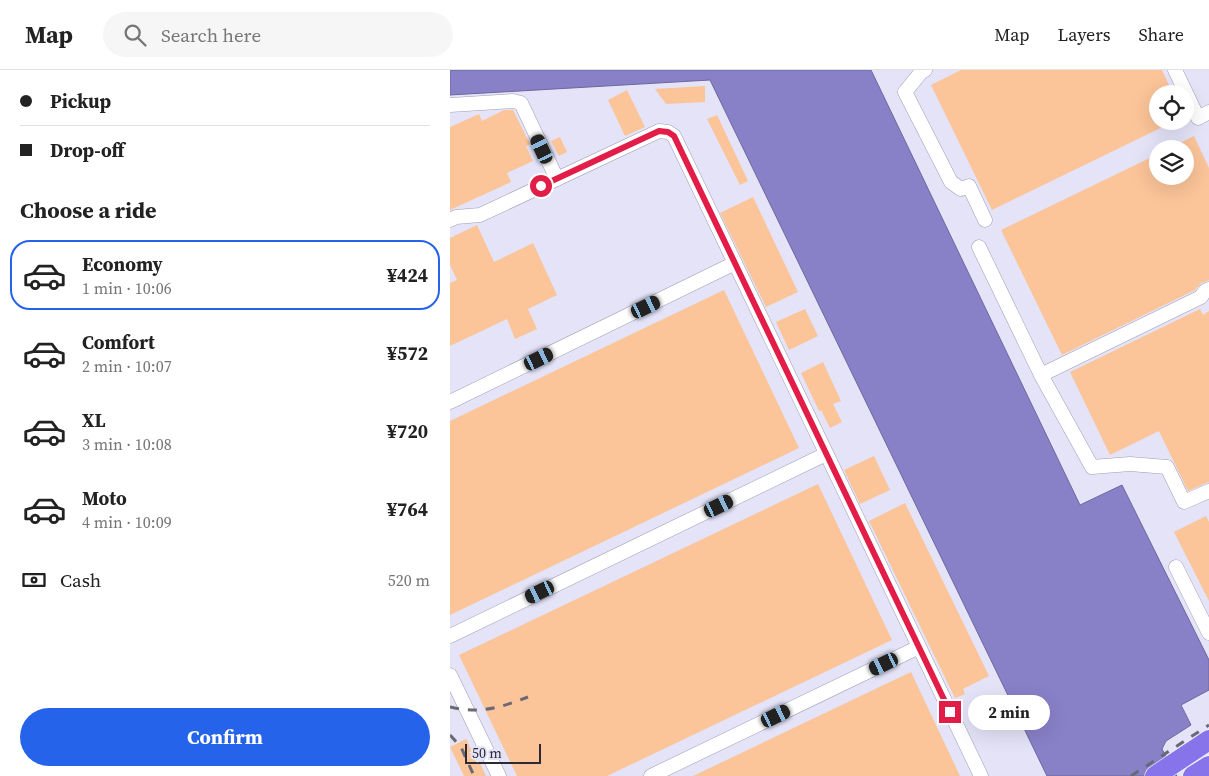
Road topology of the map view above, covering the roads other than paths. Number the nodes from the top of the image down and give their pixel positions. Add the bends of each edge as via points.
1 (925, 70) edge
2 (1175, 70) edge
3 (450, 104) edge
4 (1209, 112) edge
5 (557, 179) junction
6 (450, 220) edge
7 (986, 220) dead end
8 (979, 247) dead end
9 (735, 264) junction
10 (1209, 289) edge
11 (1041, 375) junction
12 (450, 402) edge
13 (826, 454) junction
14 (1209, 490) edge
15 (1176, 567) dead end
16 (1209, 633) edge
17 (450, 636) edge
18 (919, 647) junction
19 (450, 675) edge
20 (1209, 740) edge
21 (1209, 756) edge
22 (1209, 766) edge
23 (1209, 772) edge
24 (500, 776) edge
25 (651, 776) edge
26 (981, 776) edge
27 (1155, 776) edge
28 (1178, 776) edge
29 (1193, 776) edge
30 (1202, 776) edge

1 - 7 lane via 905,92 951,182 961,189 969,186
2 - 4 lane via 1198,118
3 - 5 lane via 521,103
5 - 6 lane via 480,215
5 - 9 lane via 659,131 668,132 674,136
8 - 11 lane
9 - 12 lane
9 - 13 lane
10 - 11 lane via 1201,297
11 - 14 lane via 1092,467 1130,464 1167,467 1184,502
13 - 17 lane
13 - 18 lane
15 - 16 lane
18 - 25 lane
18 - 26 lane
19 - 24 lane
20 - 27 highway
21 - 28 highway
22 - 29 highway
23 - 30 highway

